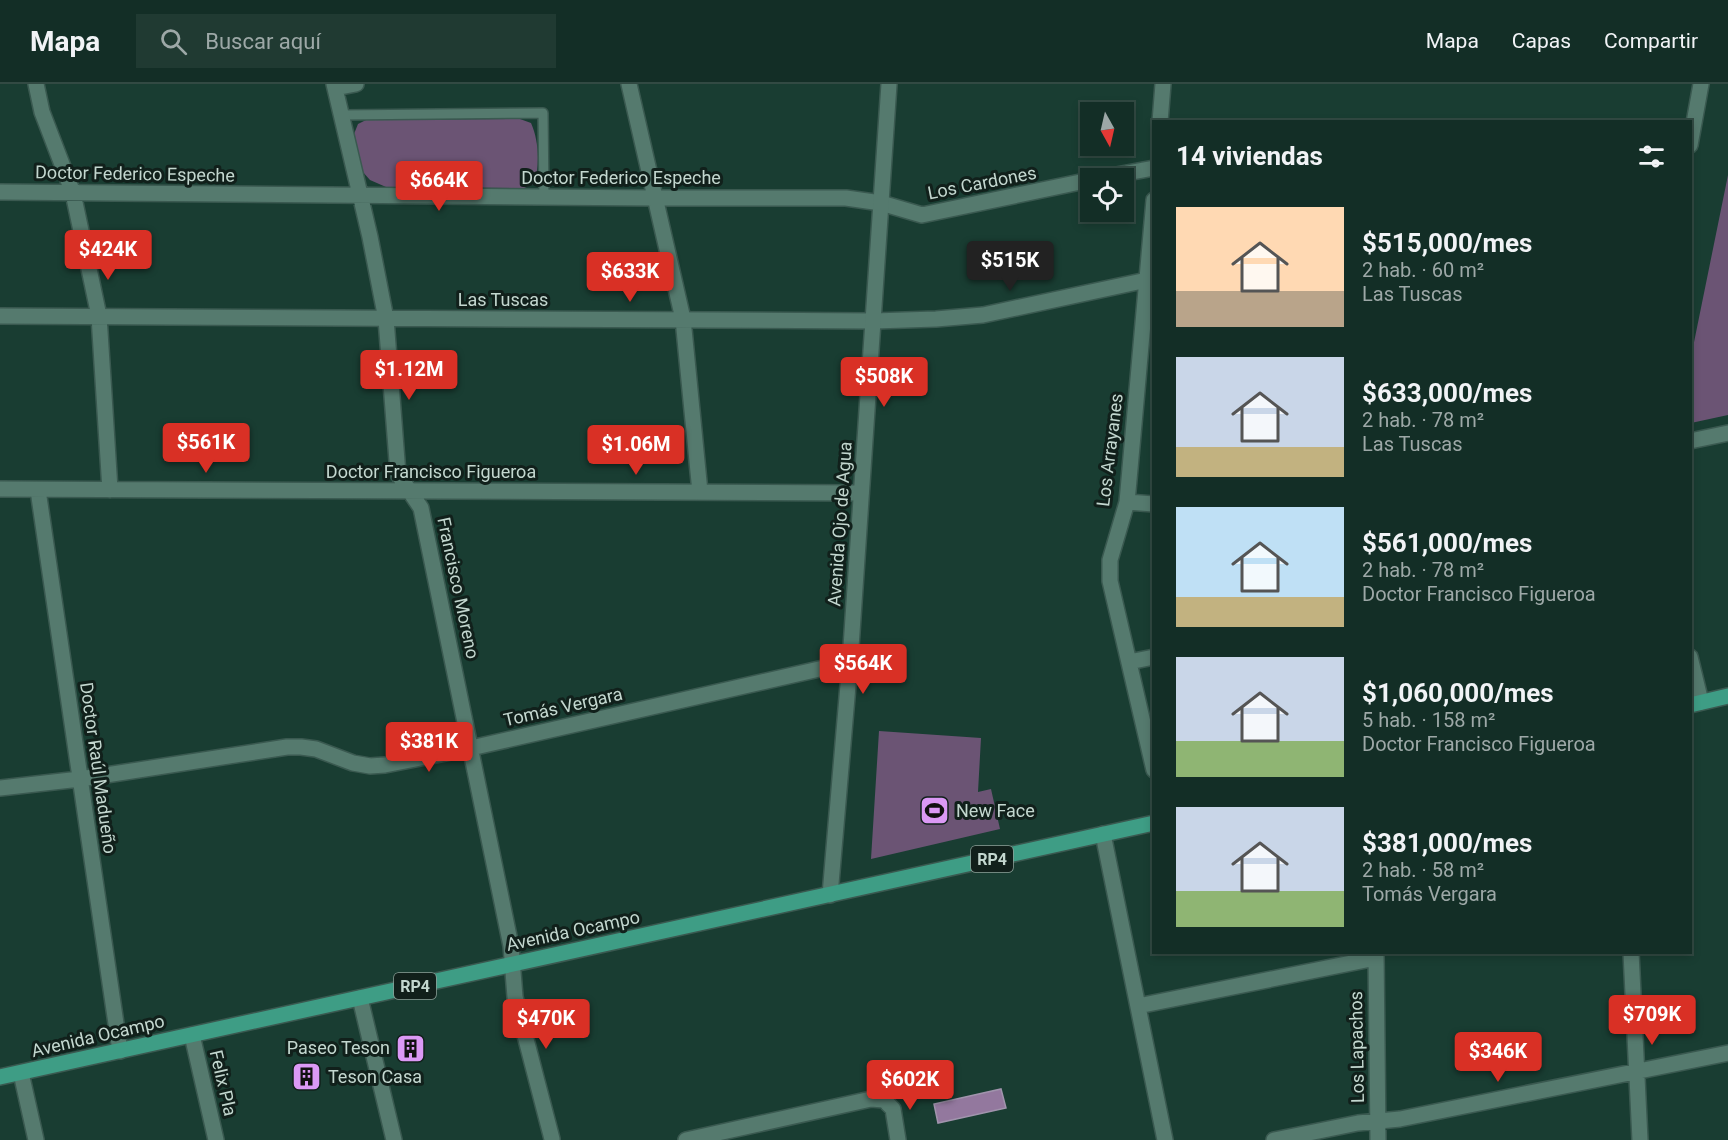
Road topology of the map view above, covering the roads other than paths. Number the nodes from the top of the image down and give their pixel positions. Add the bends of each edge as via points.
1 (36, 84) edge
2 (356, 84) edge
3 (629, 84) edge
4 (889, 84) edge
5 (1163, 84) edge
6 (1701, 84) edge
7 (335, 86) edge
8 (342, 115) junction
9 (1160, 120) edge
10 (1692, 134) edge
11 (1152, 168) edge
12 (1134, 172) edge
13 (1080, 182) edge
14 (0, 192) edge
15 (72, 193) junction
16 (361, 195) junction
17 (544, 197) junction
18 (655, 198) junction
19 (881, 203) junction
20 (1152, 223) edge
21 (1147, 280) junction
22 (0, 316) edge
23 (99, 316) junction
24 (386, 319) junction
25 (683, 319) junction
26 (874, 321) junction
27 (1728, 433) edge
28 (1692, 441) edge
29 (0, 489) edge
30 (38, 490) junction
31 (110, 490) junction
32 (411, 491) junction
33 (699, 492) junction
34 (861, 493) junction
35 (1126, 502) junction
36 (1152, 504) edge
37 (1152, 657) edge
38 (850, 662) junction
39 (1129, 662) junction
40 (1692, 672) edge
41 (1728, 696) edge
42 (1696, 703) edge
43 (471, 748) junction
44 (1152, 761) edge
45 (80, 778) junction
46 (0, 788) edge
47 (1152, 823) edge
48 (1103, 834) junction
49 (830, 895) junction
50 (1631, 954) edge
51 (1376, 955) edge
52 (513, 964) junction
53 (360, 998) junction
54 (1138, 1006) junction
55 (192, 1035) junction
56 (120, 1051) junction
57 (1728, 1053) edge
58 (1636, 1072) junction
59 (21, 1073) junction
60 (0, 1077) edge
61 (1378, 1121) junction
62 (36, 1140) edge
63 (216, 1140) edge
64 (394, 1140) edge
65 (552, 1140) edge
66 (686, 1140) edge
67 (898, 1140) edge
68 (1165, 1140) edge
69 (1274, 1140) edge
70 (1378, 1140) edge
71 (1640, 1140) edge

1 - 15 street via 42,112
2 - 7 street
3 - 18 street
4 - 19 street, Avenida Ojo de Agua
5 - 9 street
6 - 10 street
7 - 8 street, Francisco Moreno
8 - 16 street, Francisco Moreno
8 - 17 lane via 543,113
11 - 12 street
13 - 19 street, Los Cardones via 922,214
14 - 15 street, Doctor Federico Espeche
15 - 16 street, Doctor Federico Espeche
15 - 23 street
16 - 17 street, Doctor Federico Espeche
16 - 24 street, Francisco Moreno
17 - 18 street, Doctor Federico Espeche
18 - 19 street, Doctor Federico Espeche via 846,198
18 - 25 street
19 - 26 street, Avenida Ojo de Agua
20 - 21 street, Los Arrayanes
21 - 26 street, Las Tuscas via 982,315
21 - 35 street, Los Arrayanes
22 - 23 street, Las Tuscas
23 - 24 street, Las Tuscas
23 - 31 street
24 - 25 street, Las Tuscas
24 - 32 street, Francisco Moreno via 398,474
25 - 26 street, Las Tuscas
25 - 33 street
26 - 34 street, Avenida Ojo de Agua
27 - 28 street
29 - 30 street, Doctor Francisco Figueroa
30 - 31 street, Doctor Francisco Figueroa
30 - 45 street, Doctor Raúl Madueño
31 - 32 street, Doctor Francisco Figueroa
32 - 33 street, Doctor Francisco Figueroa
32 - 43 street, Francisco Moreno via 421,508
33 - 34 street, Doctor Francisco Figueroa
34 - 38 street, Avenida Ojo de Agua
35 - 36 street
35 - 39 street, Los Arrayanes via 1110,560 1110,581
37 - 39 street
38 - 43 street, Tomás Vergara
38 - 49 street, Avenida Ojo de Agua
39 - 44 street, Los Arrayanes
40 - 42 street
41 - 42 main road
43 - 45 street, Tomás Vergara via 370,766 316,749 287,747
43 - 52 street, Francisco Moreno
45 - 46 street, Tomás Vergara
45 - 56 street, Doctor Raúl Madueño
47 - 48 main road, Avenida Ocampo / RP4
48 - 49 main road, Avenida Ocampo / RP4
48 - 54 street
49 - 52 main road, Avenida Ocampo / RP4
50 - 58 street
51 - 54 street
51 - 61 street, Los Lapachos
52 - 53 main road, Avenida Ocampo / RP4
52 - 65 street, Francisco Moreno via 515,997
53 - 55 main road, Avenida Ocampo / RP4
53 - 64 street
54 - 68 street
55 - 56 main road, Avenida Ocampo / RP4
55 - 63 street, Felix Pla
56 - 59 main road, Avenida Ocampo / RP4
57 - 58 street
58 - 61 street
58 - 71 street
59 - 60 main road, Avenida Ocampo / RP4
59 - 62 street
61 - 69 street
61 - 70 street, Los Lapachos
66 - 67 street via 871,1099 884,1100 893,1109

